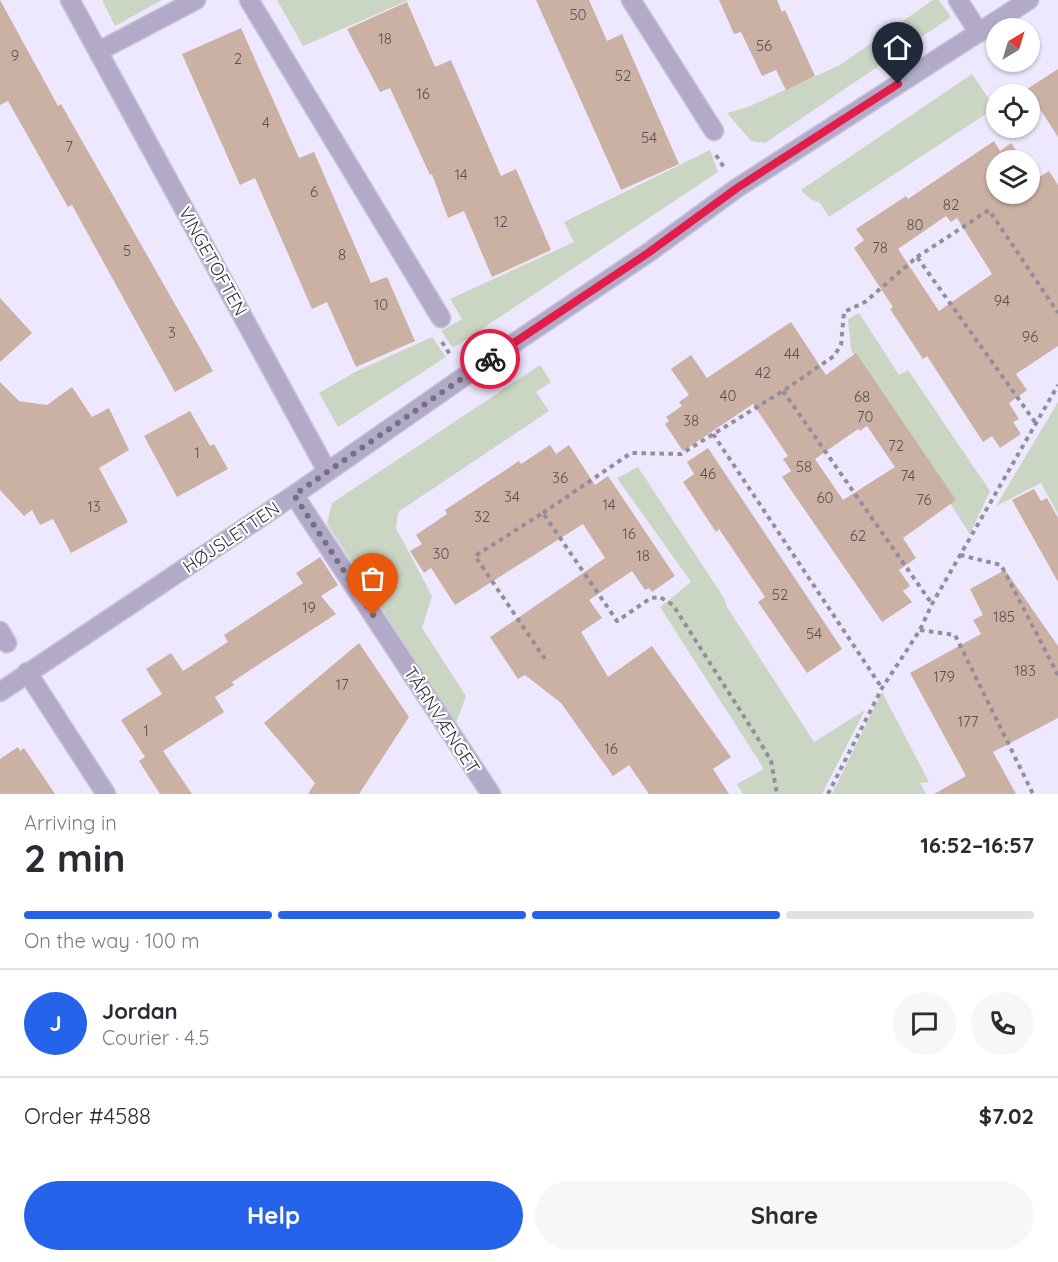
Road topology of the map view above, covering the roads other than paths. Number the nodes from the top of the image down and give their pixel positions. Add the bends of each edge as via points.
1 (70, 0) edge
2 (196, 0) edge
3 (249, 0) edge
4 (631, 0) edge
5 (958, 0) edge
6 (1029, 0) edge
7 (979, 33) junction
8 (99, 51) junction
9 (714, 131) road end
10 (441, 318) road end
11 (327, 471) junction
12 (294, 495) junction
13 (27, 672) junction
14 (0, 692) edge
15 (106, 794) edge
16 (491, 794) edge

1 - 8 street, VINGETOFTEN
2 - 8 street
3 - 10 street
4 - 9 street
5 - 7 street
6 - 7 street, HØJSLETTEN
7 - 11 street, HØJSLETTEN via 737,188
8 - 11 street, VINGETOFTEN
11 - 12 street, HØJSLETTEN
12 - 13 street, HØJSLETTEN
12 - 16 street, TÅRNVÆNGET
13 - 14 street, HØJSLETTEN
13 - 15 street

